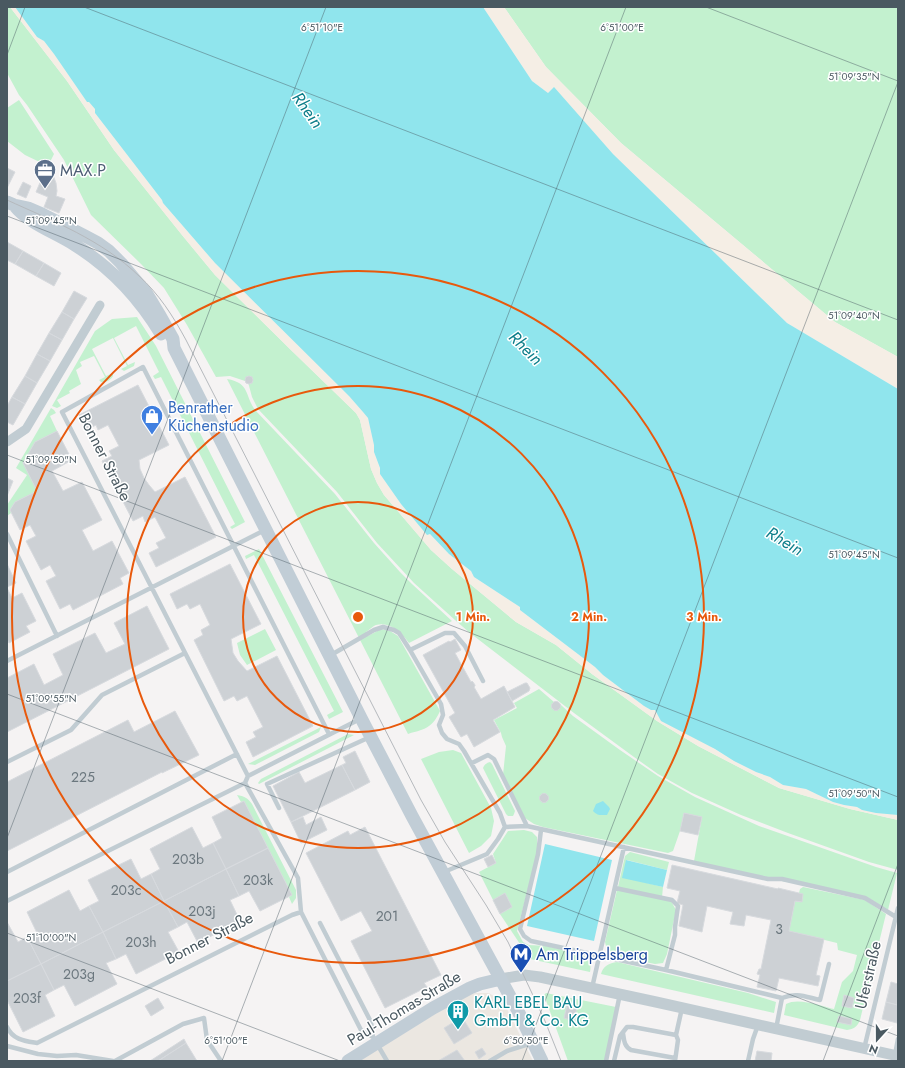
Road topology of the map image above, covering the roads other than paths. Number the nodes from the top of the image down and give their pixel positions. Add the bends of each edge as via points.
1 (11, 204) edge
2 (100, 305) dead end
3 (174, 348) junction
4 (7, 442) edge
5 (266, 529) junction
6 (7, 534) edge
7 (234, 546) junction
8 (151, 588) junction
9 (57, 636) junction
10 (410, 650) junction
11 (185, 653) junction
12 (330, 655) junction
13 (7, 661) edge
14 (483, 681) dead end
15 (361, 718) junction
16 (329, 734) junction
17 (371, 736) junction
18 (237, 754) junction
19 (7, 762) edge
20 (472, 763) junction
21 (248, 776) junction
22 (245, 783) junction
23 (279, 808) dead end
24 (526, 826) junction
25 (504, 827) junction
26 (541, 830) junction
27 (624, 847) junction
28 (7, 872) edge
29 (442, 872) junction
30 (615, 888) junction
31 (7, 901) edge
32 (898, 908) edge
33 (301, 912) junction
34 (896, 917) junction
35 (320, 923) dead end
36 (600, 955) junction
37 (829, 964) dead end
38 (666, 970) junction
39 (501, 979) junction
40 (592, 988) junction
41 (620, 994) junction
42 (782, 998) junction
43 (682, 1008) junction
44 (758, 1025) junction
45 (7, 1027) edge
46 (776, 1029) junction
47 (623, 1033) junction
48 (676, 1036) junction
49 (898, 1039) edge
50 (375, 1040) junction
51 (534, 1042) junction
52 (7, 1046) edge
53 (864, 1049) junction
54 (896, 1056) edge
55 (675, 1060) edge
56 (114, 1061) edge
57 (221, 1061) edge
58 (348, 1061) edge
59 (387, 1061) edge
60 (490, 1061) edge
61 (542, 1061) edge
62 (606, 1061) edge
63 (614, 1061) edge
64 (748, 1061) edge

1 - 3 main road via 21,214 93,257 137,300 166,342
1 - 3 main road via 28,208 109,251 147,294 173,339
2 - 4 street via 26,429
3 - 5 main road
5 - 7 lane
5 - 12 main road
6 - 9 lane
7 - 8 lane
7 - 8 lane, Bonner Straße via 143,366 62,412
7 - 16 lane, Bonner Straße
8 - 9 lane
8 - 11 lane, Bonner Straße
9 - 13 lane
10 - 12 lane via 399,634 383,627
10 - 14 lane via 445,633 454,634 465,646
10 - 20 lane via 441,704 444,715 439,725 442,733 447,739 458,744
11 - 18 lane, Bonner Straße
11 - 19 lane via 102,695 71,730
12 - 15 main road
15 - 16 lane
15 - 17 main road
16 - 21 lane
17 - 23 lane via 267,784
17 - 29 main road
18 - 21 lane, Bonner Straße
18 - 28 lane
20 - 24 lane via 488,755 494,759
20 - 25 lane via 500,813
21 - 22 lane
22 - 31 lane
22 - 33 lane via 298,878
24 - 25 lane
24 - 26 lane
25 - 29 lane via 487,854
26 - 27 lane
26 - 36 lane via 538,854 520,929 524,936 532,941
27 - 30 lane
27 - 34 lane via 865,898
29 - 39 main road
30 - 36 lane
30 - 38 lane via 672,900 678,906 675,935
32 - 34 lane, Uferstraße
33 - 45 lane, Bonner Straße via 38,1043 20,1040 10,1033
33 - 50 lane via 361,1030
34 - 53 lane, Uferstraße
35 - 50 lane via 371,1022
36 - 38 lane
36 - 40 lane
37 - 42 lane via 820,1000 792,994
38 - 42 lane
39 - 40 street via 529,976
39 - 50 main road, Paul-Thomas-Straße via 470,988
39 - 51 main road
40 - 41 street
41 - 43 street
41 - 62 lane
42 - 46 lane
43 - 44 street
43 - 48 lane
44 - 46 street
44 - 64 lane
46 - 53 street
47 - 48 lane via 627,1027 633,1027
47 - 55 lane via 625,1045 630,1050
47 - 63 lane via 618,1041
48 - 55 lane via 678,1040
49 - 54 lane
50 - 58 main road, Paul-Thomas-Straße
50 - 59 lane
51 - 60 lane via 507,1051
51 - 61 main road
52 - 56 lane via 38,1054 76,1055
53 - 54 street
56 - 57 lane via 183,1024 204,1018 207,1040

